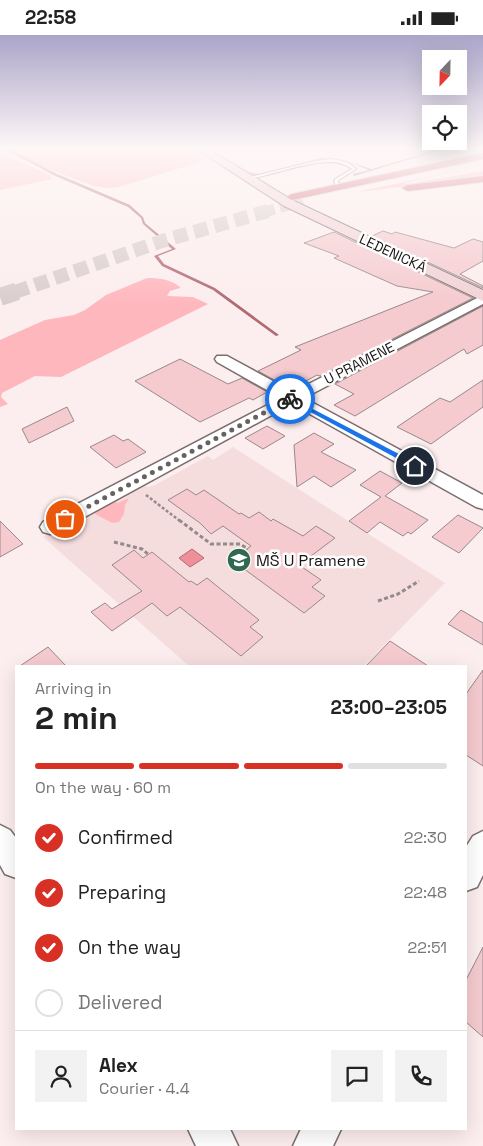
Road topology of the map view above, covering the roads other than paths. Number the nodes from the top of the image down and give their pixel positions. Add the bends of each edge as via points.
1 (285, 200) edge
2 (305, 200) edge
3 (307, 200) edge
4 (317, 200) edge
5 (302, 201) junction
6 (483, 298) edge
7 (222, 359) dead end
8 (291, 398) junction
9 (483, 503) edge
10 (50, 527) dead end
11 (0, 840) edge
12 (483, 846) edge
13 (15, 862) edge
14 (467, 873) edge
15 (208, 1130) edge
16 (321, 1130) edge
17 (219, 1146) edge
18 (312, 1146) edge

1 - 6 main road, LEDENICKÁ
2 - 5 highway
3 - 5 highway
4 - 5 highway
6 - 8 street, U PRAMENE
7 - 8 street
8 - 9 street
8 - 10 street, U PRAMENE
11 - 13 street
12 - 14 street
15 - 17 street
16 - 18 street

